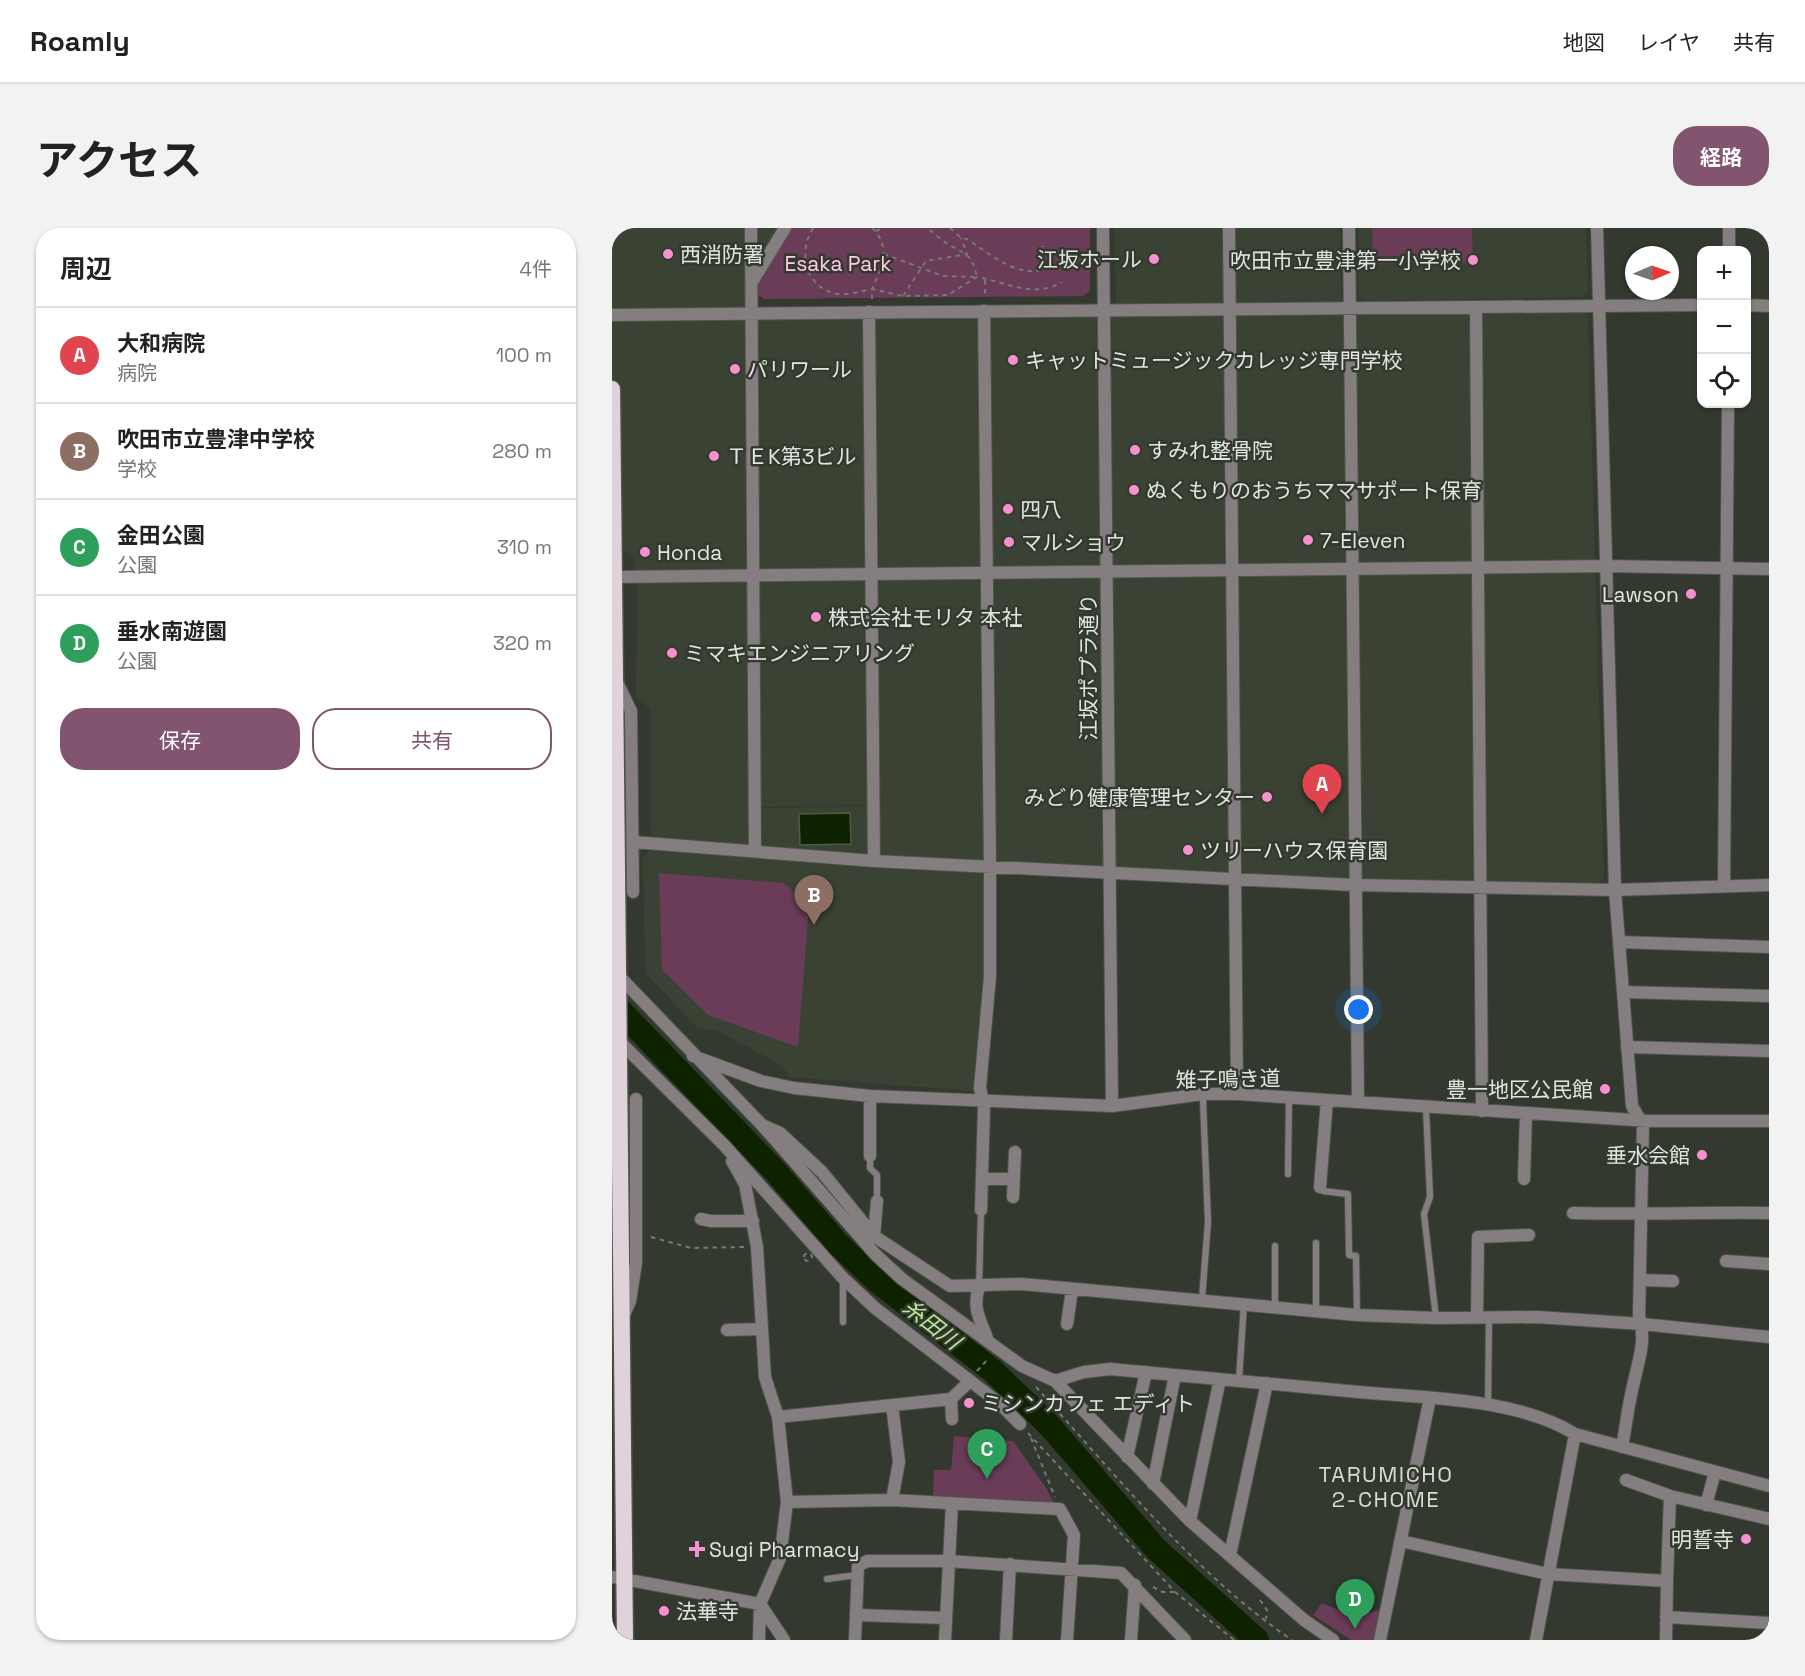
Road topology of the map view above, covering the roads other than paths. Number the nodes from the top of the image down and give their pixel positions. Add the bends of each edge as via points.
1 (751, 228) edge
2 (785, 228) edge
3 (1103, 228) edge
4 (1229, 228) edge
5 (1349, 228) edge
6 (1597, 228) edge
7 (1729, 228) edge
8 (1729, 246) edge
9 (752, 283) junction
10 (1697, 305) edge
11 (1751, 305) edge
12 (985, 306) junction
13 (1599, 306) junction
14 (1769, 306) edge
15 (870, 307) junction
16 (1476, 308) junction
17 (1350, 309) junction
18 (1104, 310) junction
19 (1229, 310) junction
20 (752, 314) junction
21 (612, 315) edge
22 (612, 389) edge
23 (1728, 408) edge
24 (613, 513) edge
25 (1607, 566) junction
26 (1478, 567) junction
27 (1353, 568) junction
28 (1725, 569) junction
29 (1769, 569) edge
30 (1231, 571) junction
31 (1107, 572) junction
32 (987, 573) junction
33 (752, 574) junction
34 (871, 574) junction
35 (614, 577) junction
36 (614, 683) edge
37 (633, 842) junction
38 (755, 851) junction
39 (874, 861) junction
40 (990, 866) junction
41 (1109, 873) junction
42 (1234, 879) junction
43 (1354, 885) junction
44 (1769, 885) edge
45 (1724, 886) junction
46 (1480, 889) junction
47 (1615, 890) junction
48 (633, 892) dead end
49 (1619, 942) junction
50 (1769, 947) edge
51 (617, 979) junction
52 (1624, 992) junction
53 (1769, 996) edge
54 (618, 1036) junction
55 (1627, 1047) junction
56 (1769, 1051) edge
57 (693, 1056) junction
58 (1237, 1094) junction
59 (870, 1096) junction
60 (1289, 1097) junction
61 (636, 1099) dead end
62 (1327, 1100) junction
63 (982, 1101) junction
64 (1203, 1101) dead end
65 (1358, 1102) junction
66 (1112, 1106) junction
67 (1426, 1108) junction
68 (1482, 1111) junction
69 (1526, 1113) junction
70 (1639, 1118) junction
71 (1769, 1121) edge
72 (762, 1125) junction
73 (724, 1145) junction
74 (1015, 1152) dead end
75 (870, 1155) joint
76 (1288, 1174) dead end
77 (982, 1179) junction
78 (1014, 1179) junction
79 (1524, 1179) dead end
80 (1320, 1187) joint
81 (1013, 1197) dead end
82 (877, 1201) joint
83 (981, 1210) joint
84 (1573, 1213) dead end
85 (1769, 1213) edge
86 (1644, 1215) junction
87 (701, 1219) dead end
88 (753, 1221) junction
89 (1529, 1235) dead end
90 (874, 1236) junction
91 (1316, 1243) dead end
92 (1275, 1246) dead end
93 (1726, 1261) dead end
94 (1769, 1264) edge
95 (843, 1278) junction
96 (1641, 1280) junction
97 (1673, 1281) dead end
98 (978, 1287) junction
99 (1072, 1290) junction
100 (612, 1296) edge
101 (1202, 1299) junction
102 (1244, 1304) junction
103 (1275, 1307) junction
104 (1316, 1312) junction
105 (1357, 1315) junction
106 (1436, 1318) junction
107 (1483, 1318) junction
108 (621, 1322) junction
109 (843, 1322) dead end
110 (1067, 1324) dead end
111 (1642, 1324) junction
112 (762, 1329) junction
113 (727, 1330) dead end
114 (1769, 1337) edge
115 (993, 1343) junction
116 (1146, 1372) junction
117 (1175, 1375) junction
118 (1220, 1378) junction
119 (971, 1379) junction
120 (1239, 1380) junction
121 (1055, 1381) junction
122 (1267, 1383) junction
123 (1430, 1398) junction
124 (951, 1399) junction
125 (892, 1405) junction
126 (1488, 1406) junction
127 (778, 1417) junction
128 (952, 1419) dead end
129 (1020, 1424) road end
130 (1575, 1434) junction
131 (617, 1439) edge
132 (1622, 1447) junction
133 (1127, 1457) junction
134 (1715, 1472) junction
135 (1626, 1480) dead end
136 (1153, 1484) junction
137 (1769, 1486) edge
138 (1670, 1496) junction
139 (892, 1500) junction
140 (787, 1502) junction
141 (952, 1503) junction
142 (1706, 1505) junction
143 (1769, 1519) edge
144 (1190, 1521) junction
145 (1401, 1541) junction
146 (1230, 1555) junction
147 (948, 1561) junction
148 (1010, 1564) junction
149 (1072, 1569) junction
150 (1548, 1574) junction
151 (858, 1575) junction
152 (618, 1578) edge
153 (827, 1579) dead end
154 (1667, 1581) junction
155 (1135, 1585) junction
156 (760, 1604) junction
157 (855, 1615) junction
158 (1666, 1617) junction
159 (946, 1618) junction
160 (1769, 1623) edge
161 (625, 1640) edge
162 (759, 1640) edge
163 (784, 1640) edge
164 (855, 1640) edge
165 (945, 1640) edge
166 (1006, 1640) edge
167 (1067, 1640) edge
168 (1131, 1640) edge
169 (1185, 1640) edge
170 (1333, 1640) edge
171 (1380, 1640) edge
172 (1536, 1640) edge
173 (1666, 1640) edge

1 - 9 street
2 - 9 street
3 - 18 street, 江坂ポプラ通り
4 - 19 street
5 - 17 street
6 - 13 street
7 - 8 street
9 - 20 street
10 - 13 street
11 - 14 street
12 - 15 street
12 - 18 street
12 - 32 street
13 - 16 street
13 - 25 street
15 - 20 street
15 - 34 street
16 - 17 street
16 - 26 street
17 - 19 street
17 - 27 street
18 - 19 street
18 - 31 street, 江坂ポプラ通り
19 - 30 street
20 - 21 street
20 - 33 street
22 - 24 highway
23 - 28 street
24 - 35 highway
25 - 26 street
25 - 28 street
25 - 47 street
26 - 27 street
26 - 46 street
27 - 30 street
27 - 43 street
28 - 29 street
28 - 45 street
30 - 31 street
30 - 42 street
31 - 32 street
31 - 41 street, 江坂ポプラ通り
32 - 34 street
32 - 40 street
33 - 34 street
33 - 35 street
33 - 38 street
34 - 39 street
35 - 36 highway
36 - 37 street via 631,711
36 - 51 highway
37 - 38 street
37 - 48 street
38 - 39 street
39 - 40 street
40 - 41 street
40 - 63 street via 990,976
41 - 42 street
41 - 66 street, 江坂ポプラ通り
42 - 43 street
42 - 58 street
43 - 46 street
43 - 65 street
44 - 45 street
45 - 47 street
46 - 47 street
46 - 68 street
47 - 49 street
49 - 50 street
49 - 52 street
51 - 54 highway
51 - 57 street
52 - 53 street
52 - 55 street
54 - 73 street
54 - 108 highway
55 - 56 street
55 - 70 street via 1632,1106
57 - 59 street, 雉子鳴き道 via 760,1081
57 - 72 street
58 - 60 street, 雉子鳴き道
58 - 66 street, 雉子鳴き道 via 1203,1094
59 - 63 street, 雉子鳴き道
59 - 75 street
60 - 62 street, 雉子鳴き道
60 - 76 lane
61 - 108 street via 636,1263 630,1301
62 - 65 street, 雉子鳴き道
62 - 80 street
63 - 66 street, 雉子鳴き道
63 - 77 street
64 - 101 lane via 1208,1222
65 - 67 street, 雉子鳴き道
67 - 68 street, 雉子鳴き道
67 - 106 lane via 1430,1197 1424,1214
68 - 69 street, 雉子鳴き道
69 - 70 street, 雉子鳴き道
69 - 79 street
70 - 71 street, 雉子鳴き道
70 - 86 street via 1644,1125
72 - 90 street via 780,1133 822,1172
72 - 115 street via 875,1254 902,1279
73 - 88 street via 745,1184
73 - 95 street
74 - 78 street
75 - 82 lane via 870,1168 877,1175
77 - 78 street
77 - 83 street
78 - 81 street
80 - 105 lane via 1323,1191 1347,1194 1349,1255 1356,1256
82 - 90 street
83 - 98 lane
84 - 86 street
85 - 86 street
86 - 96 street
87 - 88 street
88 - 112 street
89 - 107 street via 1478,1237
90 - 98 street via 950,1286
91 - 104 lane
92 - 103 lane
93 - 94 street
95 - 109 lane
95 - 119 street via 875,1308
96 - 97 street
96 - 111 street
98 - 99 street via 1022,1284
98 - 115 street via 976,1314
99 - 101 street
99 - 110 street
100 - 108 street
101 - 102 street
102 - 103 street
102 - 120 lane
103 - 104 street
104 - 105 street
105 - 106 street
106 - 107 street
107 - 111 street via 1537,1317
107 - 126 lane
108 - 131 highway
111 - 114 street
111 - 132 street via 1639,1369
112 - 113 street
112 - 127 street via 765,1377
115 - 121 street via 1022,1365
116 - 117 street
116 - 121 street via 1110,1369
116 - 133 street
117 - 118 street
117 - 136 street
118 - 120 street
118 - 144 street
119 - 124 street
119 - 129 street
120 - 122 street
121 - 133 street
122 - 123 street
122 - 146 street
123 - 126 street
123 - 145 street
124 - 125 street
124 - 128 street
125 - 127 street
125 - 139 street via 899,1462
126 - 130 street via 1558,1423
127 - 140 street
130 - 132 street
130 - 150 street
131 - 152 highway
132 - 134 street
133 - 136 street
134 - 137 street
134 - 142 street
135 - 138 street
136 - 144 street
138 - 142 street
138 - 154 street
139 - 140 street
139 - 141 street
140 - 156 street via 780,1558
141 - 147 street
141 - 149 street via 1059,1509 1074,1535
142 - 143 street
144 - 146 street
145 - 150 street
145 - 171 street
146 - 170 street via 1304,1620
147 - 148 street
147 - 151 street via 867,1561 858,1566
147 - 159 street
148 - 149 street
148 - 166 street
149 - 155 street via 1121,1573
149 - 167 street
150 - 154 street
150 - 172 street
151 - 153 lane
151 - 157 street
152 - 156 street
152 - 161 highway
154 - 158 street
155 - 168 street
155 - 169 street
156 - 162 street
156 - 163 street
157 - 159 street
157 - 164 street
158 - 160 street
158 - 173 street
159 - 165 street

